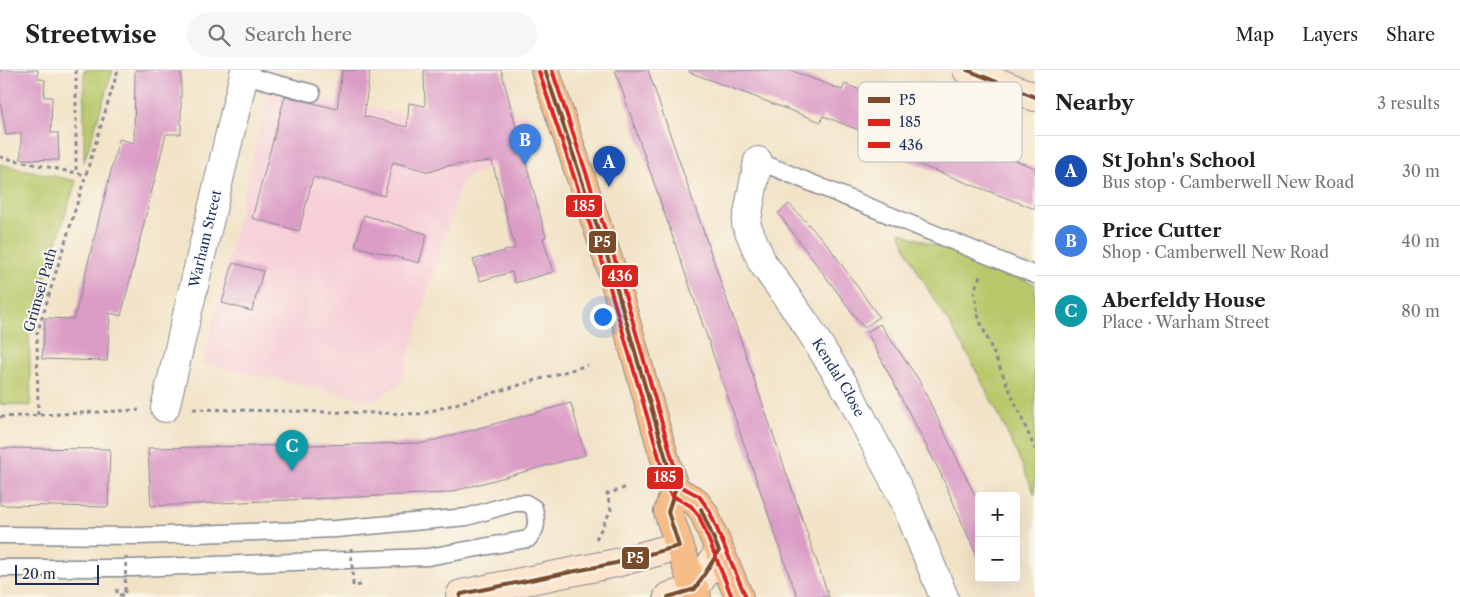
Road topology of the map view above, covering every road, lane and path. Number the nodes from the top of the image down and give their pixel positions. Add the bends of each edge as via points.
1 (76, 70) edge
2 (118, 70) edge
3 (545, 70) edge
4 (967, 70) edge
5 (244, 72) edge
6 (997, 82) edge
7 (1022, 92) edge
8 (312, 93) dead end
9 (1035, 97) edge
10 (0, 157) edge
11 (758, 161) joint
12 (76, 173) junction
13 (86, 174) junction
14 (1035, 274) edge
15 (980, 275) dead end
16 (588, 364) dead end
17 (165, 408) junction
18 (38, 415) junction
19 (0, 417) edge
20 (1035, 449) edge
21 (628, 487) dead end
22 (675, 490) junction
23 (0, 535) edge
24 (595, 540) dead end
25 (679, 546) junction
26 (351, 548) dead end
27 (720, 551) junction
28 (126, 557) dead end
29 (0, 568) edge
30 (353, 582) dead end
31 (125, 591) dead end
32 (696, 593) edge
33 (460, 597) edge
34 (668, 597) edge
35 (739, 597) edge
36 (944, 597) edge

1 - 12 path
2 - 13 path, Grimsel Path
3 - 22 highway via 610,265
4 - 6 street
5 - 8 lane
5 - 17 street, Warham Street
7 - 9 street
10 - 12 path
11 - 14 lane
11 - 36 street, Kendal Close via 746,224 762,262 849,393 906,502
12 - 13 path
13 - 18 path, Grimsel Path via 37,334
15 - 20 path via 974,291 979,319
16 - 17 path via 421,414
17 - 18 path
18 - 19 path
21 - 24 path via 607,494 611,510
22 - 25 highway via 668,512
22 - 27 highway via 695,501 704,513
23 - 29 lane via 139,536 336,529 467,517 514,503 526,503 534,508 537,521 535,531 528,539 428,557 132,568
25 - 32 highway
25 - 33 street via 608,565 461,594
26 - 30 path, bridge
27 - 32 street
27 - 35 highway
28 - 31 path, bridge
32 - 34 street

